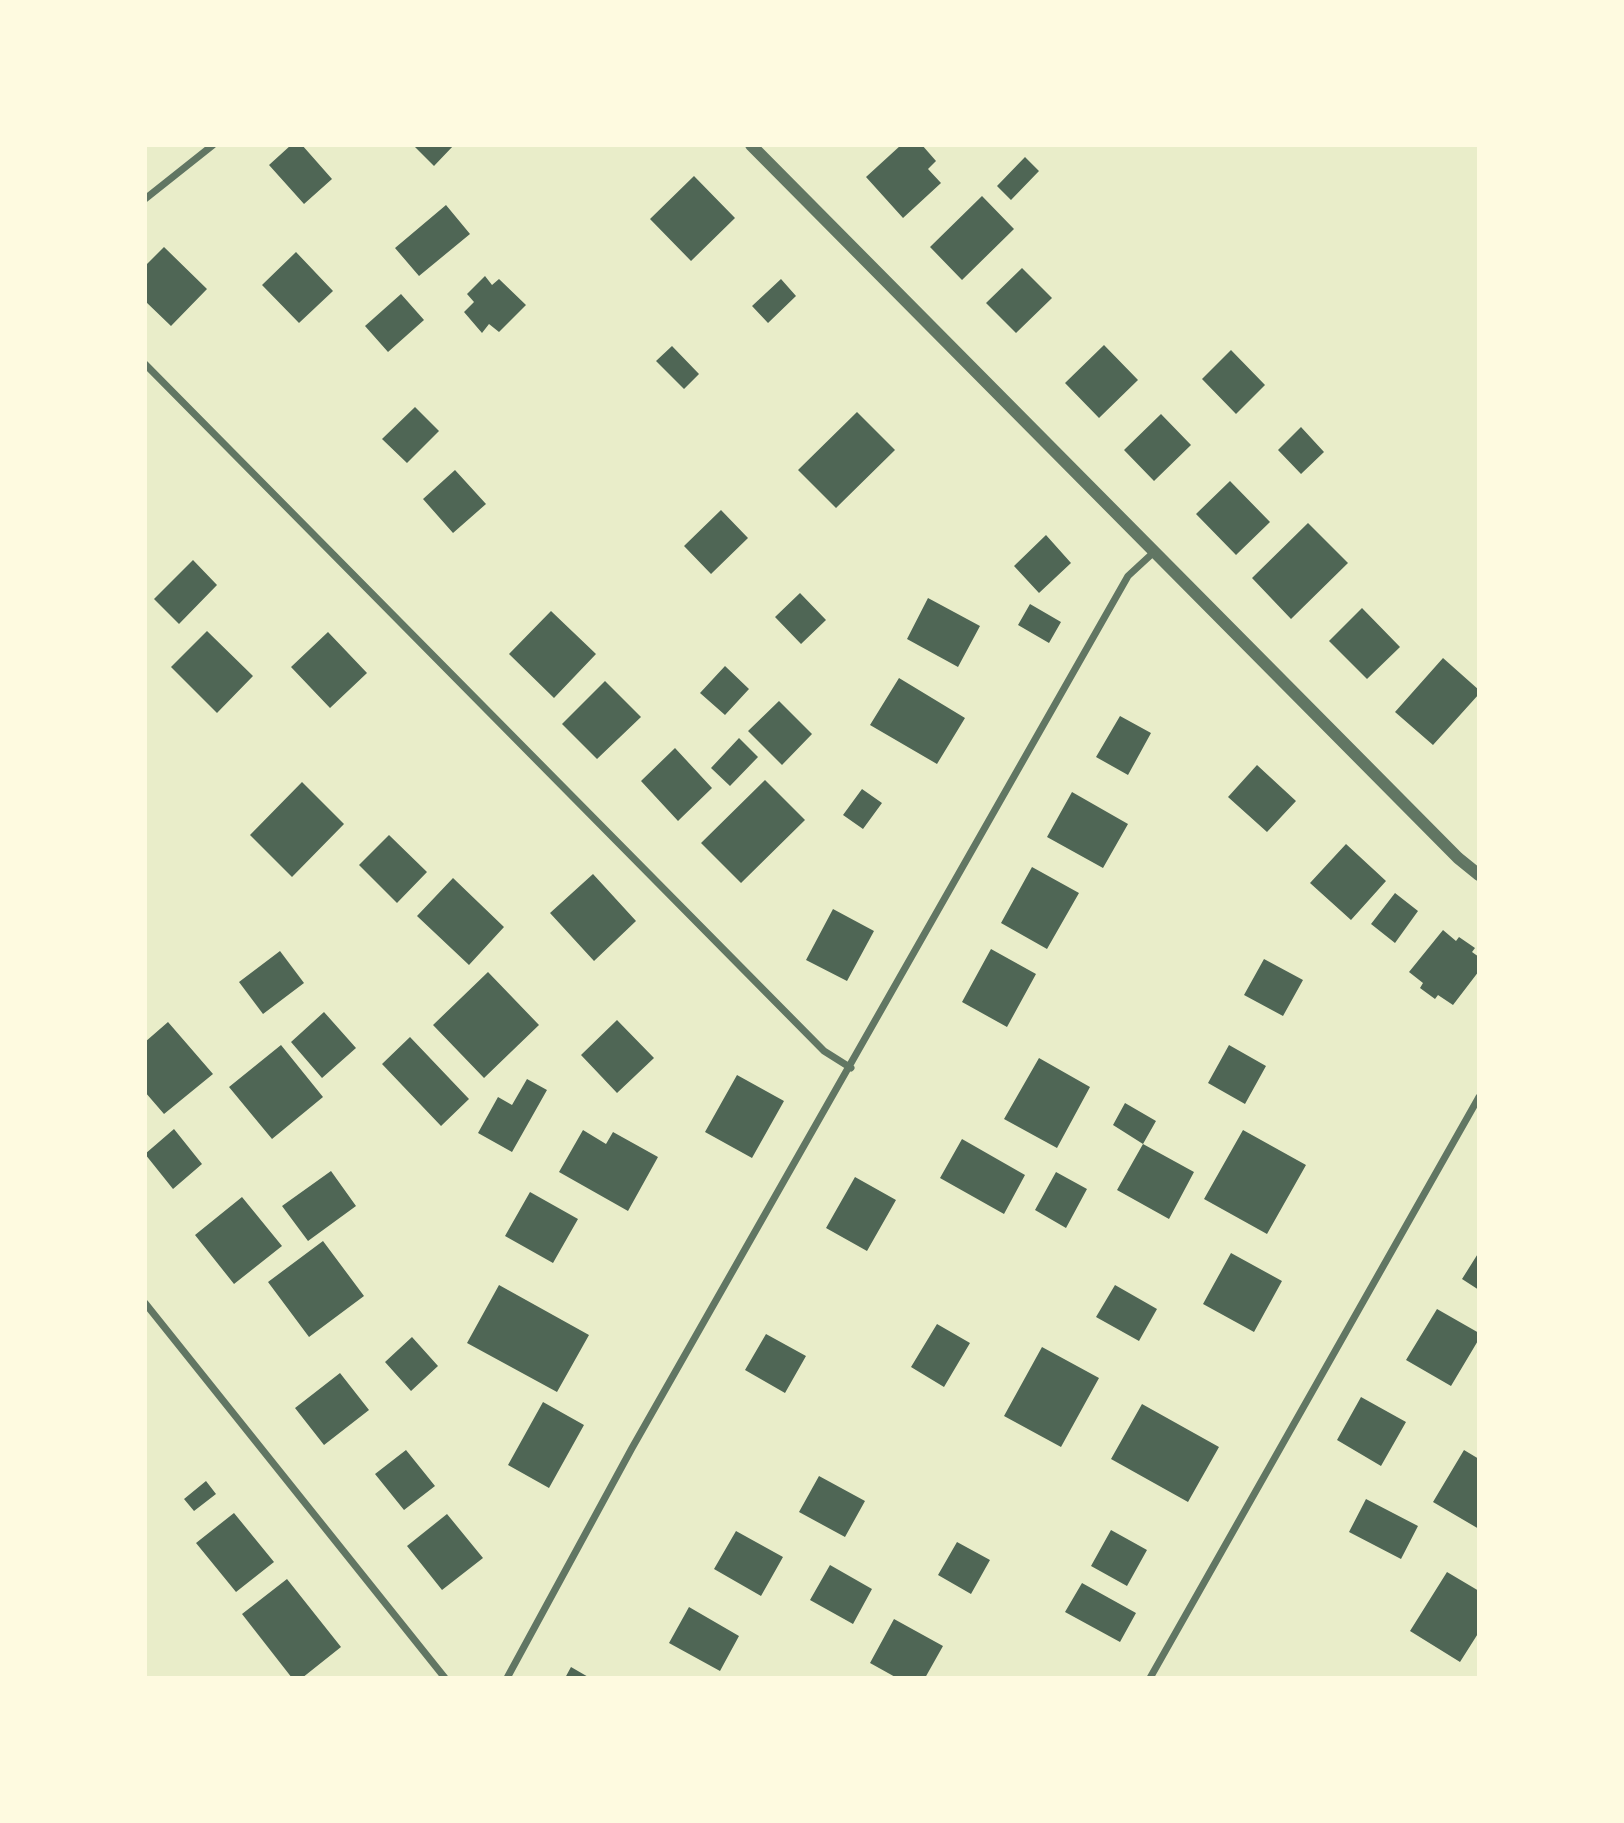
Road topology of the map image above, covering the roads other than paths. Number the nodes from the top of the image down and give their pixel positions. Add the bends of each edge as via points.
1 (213, 145) edge
2 (751, 145) edge
3 (145, 200) edge
4 (145, 364) edge
5 (1154, 552) junction
6 (1479, 875) edge
7 (851, 1068) junction
8 (1479, 1097) edge
9 (145, 1303) edge
10 (445, 1678) edge
11 (506, 1678) edge
12 (1150, 1678) edge

1 - 3 street
2 - 5 street
4 - 7 street via 824,1051
5 - 6 street
5 - 7 street via 1128,576
7 - 11 street via 632,1448
8 - 12 street
9 - 10 street

